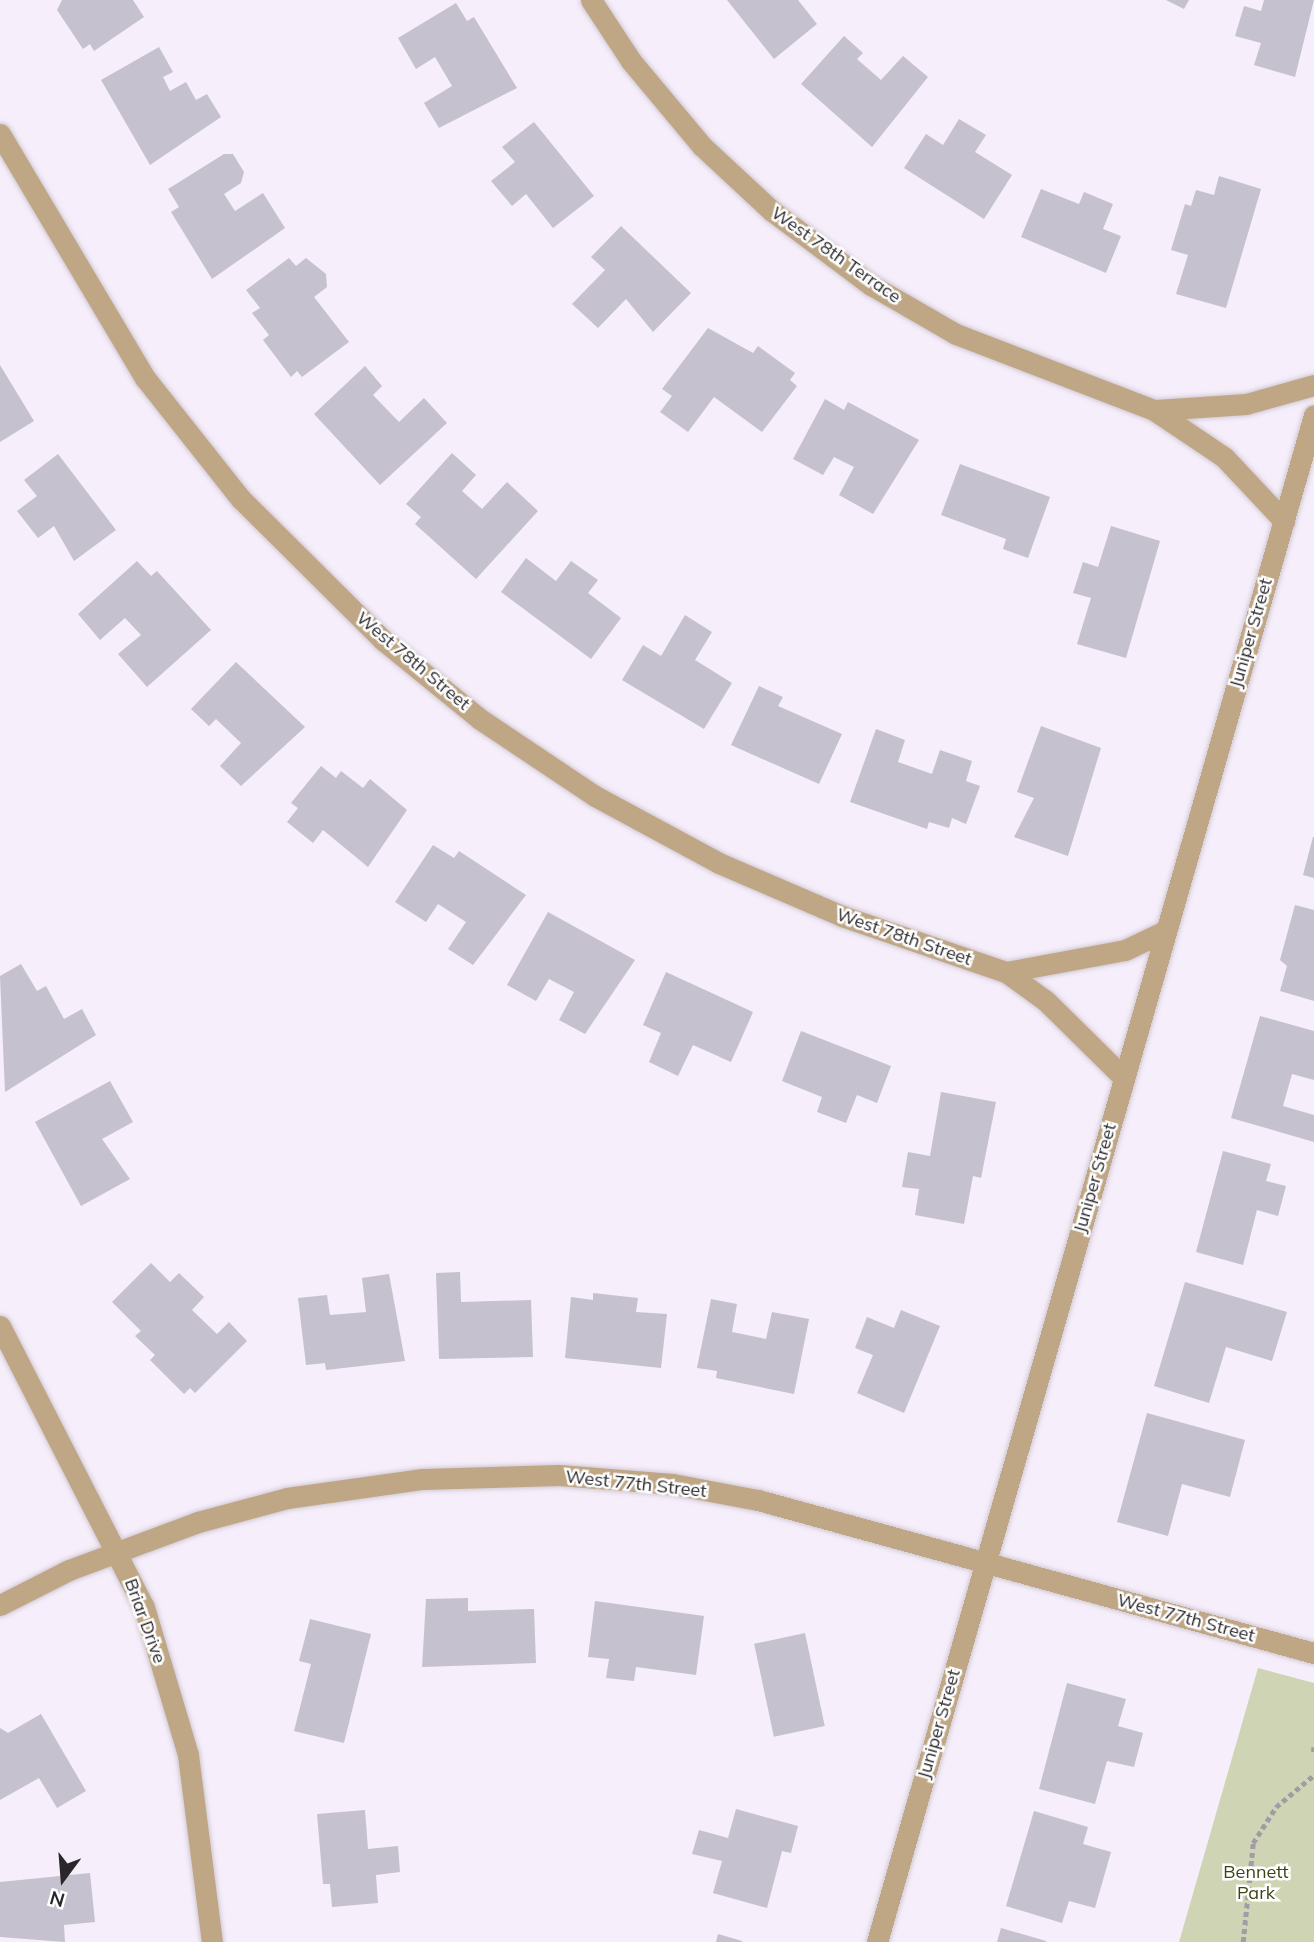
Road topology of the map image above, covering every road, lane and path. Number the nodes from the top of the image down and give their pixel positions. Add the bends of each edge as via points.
1 (591, 0) edge
2 (0, 134) edge
3 (1314, 385) edge
4 (1154, 410) junction
5 (1314, 415) edge
6 (1284, 521) junction
7 (1163, 932) junction
8 (1006, 972) junction
9 (1124, 1077) junction
10 (0, 1326) edge
11 (118, 1552) junction
12 (985, 1564) junction
13 (0, 1605) edge
14 (1314, 1653) edge
15 (1314, 1747) edge
16 (1314, 1754) edge
17 (1314, 1775) edge
18 (212, 1942) edge
19 (877, 1942) edge
20 (1243, 1942) edge

1 - 4 street, West 78th Terrace via 631,61 702,146 772,211 872,285 968,339
2 - 8 street, West 78th Street via 145,378 241,499 383,640 480,719 595,796 719,863 842,916
3 - 4 street, West 78th Terrace via 1246,404
4 - 6 street, West 78th Terrace via 1224,457
5 - 6 street, Juniper Street
6 - 7 street, Juniper Street
7 - 8 street, West 78th Street via 1125,950
7 - 9 street, Juniper Street
8 - 9 street, West 78th Street via 1046,1001
9 - 12 street, Juniper Street
10 - 11 street, Briar Drive
11 - 12 street, West 77th Street via 287,1498 424,1479 559,1475 673,1484 758,1500
11 - 13 street, West 77th Street
11 - 18 street, Briar Drive via 144,1607 188,1755
12 - 14 street, West 77th Street
12 - 19 street, Juniper Street
15 - 16 path
17 - 20 path via 1276,1807 1253,1843

